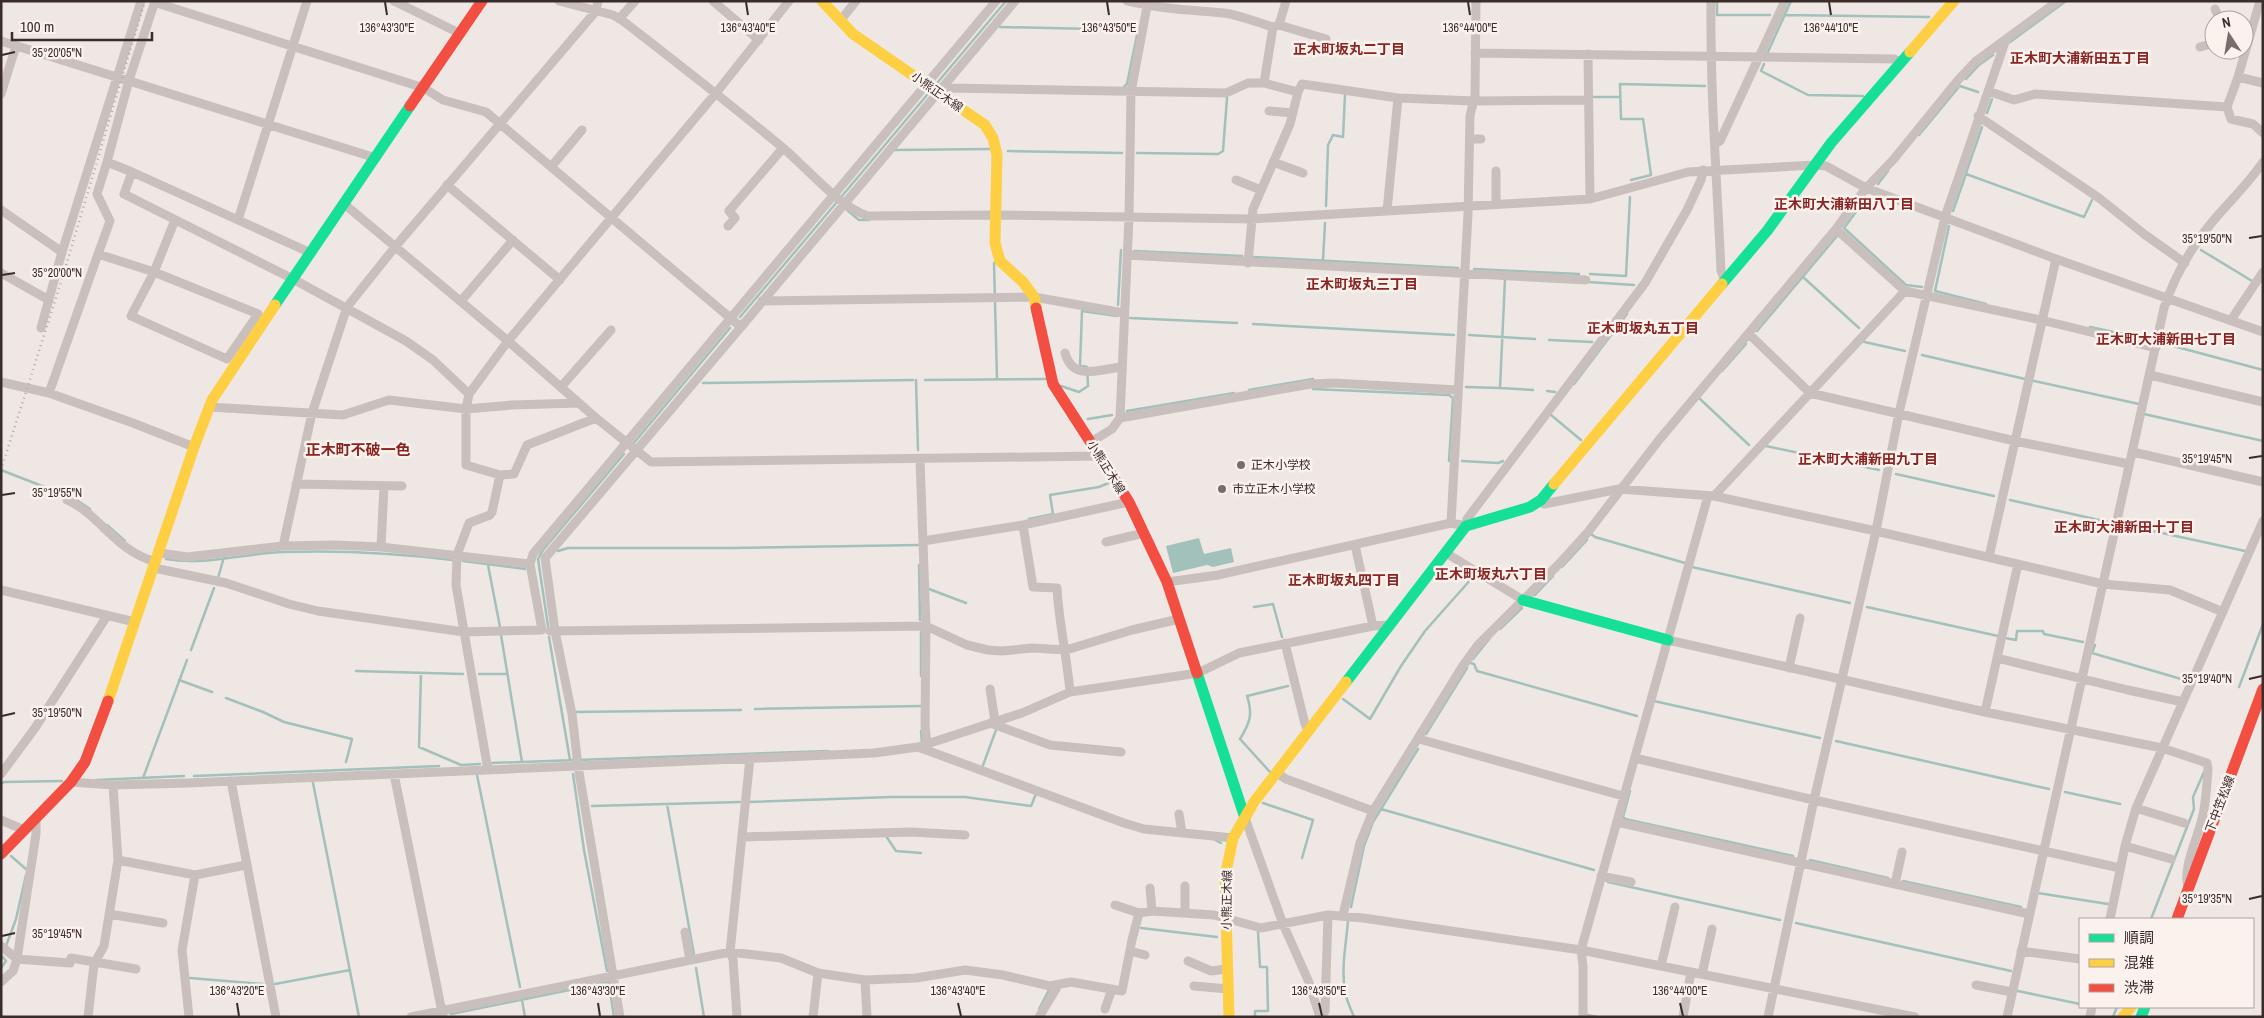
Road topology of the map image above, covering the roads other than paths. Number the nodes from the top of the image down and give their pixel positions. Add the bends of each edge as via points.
1 (141, 1) edge
2 (307, 1) edge
3 (394, 1) edge
4 (482, 1) edge
5 (559, 1) edge
6 (635, 1) edge
7 (713, 1) edge
8 (789, 1) edge
9 (822, 1) edge
10 (856, 1) edge
11 (996, 1) edge
12 (1016, 1) edge
13 (1127, 1) edge
14 (1286, 1) edge
15 (1476, 1) edge
16 (1711, 1) edge
17 (1785, 1) edge
18 (1954, 1) edge
19 (2058, 1) edge
20 (2260, 1) edge
21 (157, 3) edge
22 (1148, 4) edge
23 (597, 6) edge
24 (2254, 17) edge
25 (619, 19) junction
26 (840, 21) junction
27 (1276, 26) junction
28 (461, 34) junction
29 (1326, 39) dead end
30 (759, 40) junction
31 (1, 41) edge
32 (2005, 42) junction
33 (16, 46) junction
34 (292, 46) junction
35 (2204, 46) edge
36 (2200, 47) dead end
37 (1475, 53) junction
38 (1588, 54) junction
39 (1710, 57) junction
40 (1759, 58) junction
41 (2242, 60) edge
42 (1901, 63) junction
43 (116, 76) junction
44 (2238, 77) junction
45 (129, 80) junction
46 (1264, 83) junction
47 (2263, 83) edge
48 (927, 85) junction
49 (424, 88) junction
50 (1988, 91) junction
51 (1132, 92) junction
52 (1298, 92) junction
53 (716, 93) junction
54 (940, 93) junction
55 (1, 94) edge
56 (1398, 98) junction
57 (1588, 100) junction
58 (1474, 102) junction
59 (2227, 107) junction
60 (1269, 111) dead end
61 (1293, 113) junction
62 (1978, 116) junction
63 (501, 123) junction
64 (268, 124) junction
65 (582, 130) dead end
66 (2263, 133) edge
67 (1470, 139) junction
68 (1481, 139) dead end
69 (1715, 144) junction
70 (783, 148) junction
71 (376, 158) junction
72 (107, 162) junction
73 (1273, 162) junction
74 (2263, 162) edge
75 (1815, 165) junction
76 (551, 167) junction
77 (1716, 169) junction
78 (1703, 170) junction
79 (1496, 171) dead end
80 (132, 172) junction
81 (1303, 173) dead end
82 (1236, 180) dead end
83 (447, 185) junction
84 (1866, 188) junction
85 (1262, 190) junction
86 (836, 195) junction
87 (1590, 199) junction
88 (343, 203) junction
89 (844, 203) junction
90 (1496, 204) junction
91 (1468, 206) junction
92 (1, 210) edge
93 (1387, 211) junction
94 (995, 215) junction
95 (1129, 217) junction
96 (1945, 217) junction
97 (611, 219) junction
98 (1252, 219) junction
99 (175, 220) junction
100 (238, 220) junction
101 (728, 226) dead end
102 (1836, 229) junction
103 (513, 240) junction
104 (395, 247) junction
105 (62, 252) junction
106 (311, 253) junction
107 (98, 254) junction
108 (1127, 255) junction
109 (2056, 259) junction
110 (1248, 263) junction
111 (2185, 263) junction
112 (154, 272) junction
113 (2263, 272) edge
114 (1465, 273) junction
115 (1, 274) edge
116 (293, 279) junction
117 (560, 280) junction
118 (1586, 280) dead end
119 (1725, 280) junction
120 (1904, 291) junction
121 (1927, 295) junction
122 (1034, 297) junction
123 (2167, 298) junction
124 (49, 300) junction
125 (461, 301) junction
126 (762, 301) junction
127 (347, 308) junction
128 (1124, 313) junction
129 (730, 318) junction
130 (2041, 320) junction
131 (2231, 320) junction
132 (741, 327) junction
133 (41, 328) dead end
134 (611, 330) dead end
135 (2263, 332) edge
136 (1749, 334) junction
137 (508, 341) junction
138 (2156, 348) junction
139 (1065, 353) dead end
140 (1122, 367) junction
141 (2150, 375) junction
142 (1, 382) edge
143 (561, 387) junction
144 (1458, 390) junction
145 (49, 393) junction
146 (1810, 393) junction
147 (469, 394) junction
148 (2263, 402) edge
149 (579, 403) junction
150 (209, 407) junction
151 (466, 409) junction
152 (312, 413) junction
153 (1899, 414) junction
154 (596, 418) junction
155 (1120, 418) junction
156 (2015, 441) junction
157 (1091, 442) junction
158 (626, 443) junction
159 (194, 447) junction
160 (635, 451) junction
161 (2133, 452) junction
162 (1101, 456) junction
163 (920, 459) junction
164 (2129, 464) junction
165 (500, 475) junction
166 (2263, 482) edge
167 (296, 484) junction
168 (384, 486) junction
169 (402, 486) dead end
170 (1619, 489) junction
171 (1711, 496) junction
172 (67, 500) dead end
173 (1542, 500) junction
174 (1129, 502) junction
175 (2263, 521) edge
176 (1451, 523) junction
177 (1023, 525) junction
178 (1466, 526) junction
179 (1876, 530) junction
180 (1144, 533) junction
181 (923, 541) junction
182 (1106, 542) dead end
183 (283, 546) junction
184 (1355, 546) junction
185 (381, 547) junction
186 (1446, 553) junction
187 (457, 555) junction
188 (1989, 557) junction
189 (156, 561) junction
190 (530, 564) junction
191 (2018, 564) junction
192 (1167, 582) junction
193 (2103, 584) junction
194 (1, 590) edge
195 (1523, 600) junction
196 (2223, 612) junction
197 (107, 616) junction
198 (1800, 618) dead end
199 (1179, 619) junction
200 (135, 622) junction
201 (1389, 625) junction
202 (926, 626) junction
203 (1374, 626) junction
204 (542, 630) junction
205 (555, 631) junction
206 (464, 632) junction
207 (1668, 640) junction
208 (1285, 643) junction
209 (1066, 650) junction
210 (1997, 658) junction
211 (1788, 668) junction
212 (1198, 673) junction
213 (2082, 678) junction
214 (1843, 680) junction
215 (990, 689) dead end
216 (2263, 689) edge
217 (1070, 692) junction
218 (2183, 702) junction
219 (1985, 712) junction
220 (993, 722) junction
221 (1309, 730) junction
222 (2071, 730) junction
223 (1419, 739) junction
224 (923, 746) junction
225 (2162, 748) junction
226 (1121, 752) dead end
227 (750, 758) junction
228 (1635, 758) junction
229 (578, 766) junction
230 (488, 770) junction
231 (2, 773) edge
232 (1277, 773) junction
233 (394, 774) junction
234 (231, 781) junction
235 (71, 782) junction
236 (113, 785) junction
237 (1623, 796) junction
238 (1814, 800) junction
239 (2136, 808) junction
240 (1373, 811) junction
241 (1179, 814) dead end
242 (36, 817) junction
243 (1245, 818) junction
244 (1, 820) edge
245 (1618, 822) junction
246 (2184, 823) dead end
247 (24, 830) junction
248 (1182, 833) junction
249 (965, 835) dead end
250 (742, 836) junction
251 (1233, 838) junction
252 (2125, 846) junction
253 (2044, 849) junction
254 (1902, 852) dead end
255 (1, 854) edge
256 (2171, 859) dead end
257 (118, 860) junction
258 (1800, 863) junction
259 (246, 865) junction
260 (2120, 868) junction
261 (195, 875) junction
262 (1601, 876) junction
263 (1631, 882) dead end
264 (1895, 884) junction
265 (1185, 886) dead end
266 (2188, 887) junction
267 (1150, 888) dead end
268 (1116, 906) dead end
269 (1675, 907) dead end
270 (1152, 911) junction
271 (1139, 913) junction
272 (1185, 913) junction
273 (109, 914) junction
274 (2029, 914) junction
275 (1328, 915) junction
276 (1343, 915) junction
277 (2110, 918) edge
278 (2177, 918) edge
279 (1226, 919) junction
280 (163, 923) dead end
281 (1284, 924) junction
282 (1712, 929) dead end
283 (685, 932) dead end
284 (1, 946) edge
285 (1581, 950) junction
286 (1130, 951) junction
287 (2022, 951) junction
288 (730, 952) junction
289 (1145, 955) dead end
290 (17, 959) junction
291 (2079, 959) edge
292 (690, 960) junction
293 (1188, 961) dead end
294 (96, 962) junction
295 (1661, 966) junction
296 (136, 969) dead end
297 (1227, 969) junction
298 (1691, 972) junction
299 (818, 973) junction
300 (1702, 974) junction
301 (614, 976) junction
302 (865, 980) junction
303 (1, 982) edge
304 (1058, 984) junction
305 (1976, 985) dead end
306 (1194, 986) dead end
307 (1228, 989) junction
308 (1773, 989) junction
309 (1112, 990) junction
310 (2012, 992) junction
311 (1105, 1009) dead end
312 (443, 1014) edge
313 (88, 1017) edge
314 (189, 1017) edge
315 (276, 1017) edge
316 (411, 1017) edge
317 (620, 1017) edge
318 (737, 1017) edge
319 (813, 1017) edge
320 (867, 1017) edge
321 (1039, 1017) edge
322 (1228, 1017) edge
323 (1320, 1017) edge
324 (1583, 1017) edge
325 (1683, 1017) edge
326 (1768, 1017) edge
327 (1914, 1017) edge
328 (2006, 1017) edge

1 - 43 street
2 - 34 street
3 - 28 street
4 - 28 street
5 - 23 street
6 - 25 street
7 - 30 street
8 - 30 street
9 - 26 street, 小熊正木線
10 - 26 street
11 - 48 street
12 - 54 street
13 - 22 street
14 - 27 street
15 - 37 street
16 - 39 street
17 - 40 street
18 - 42 street
19 - 32 street
20 - 24 street
21 - 34 street
21 - 45 street
22 - 27 street via 1201,13 1226,13
22 - 51 street
23 - 25 street
23 - 63 street
25 - 53 street
26 - 48 street, 小熊正木線 via 853,34
27 - 29 street
27 - 46 street
28 - 49 street
30 - 53 street
31 - 33 street
32 - 50 street
32 - 84 street via 1975,62
33 - 43 street
33 - 55 street
34 - 49 street
34 - 64 street
35 - 36 street
37 - 38 street
37 - 58 street
38 - 39 street
38 - 57 street
39 - 40 street
39 - 69 street
40 - 42 street via 1894,59
40 - 69 street via 1720,141
41 - 44 street
42 - 75 street
43 - 45 street
43 - 105 street
44 - 47 street
44 - 59 street
45 - 64 street
45 - 72 street
46 - 51 street via 1248,82 1226,92
46 - 52 street
48 - 54 street, 小熊正木線
48 - 86 street
49 - 63 street via 443,100 486,112
49 - 71 street
50 - 59 street via 2014,100 2035,94
50 - 62 street
51 - 54 street via 950,88
51 - 95 street
52 - 56 street via 1302,84
52 - 61 street
53 - 70 street
53 - 97 street
54 - 89 street
54 - 94 street, 小熊正木線 via 985,125 993,138 997,155
56 - 58 street
56 - 93 street
57 - 58 street
57 - 87 street
58 - 67 street
59 - 66 street via 2231,119 2253,124
60 - 61 street
61 - 73 street
62 - 96 street
62 - 111 street via 2099,198
63 - 76 street
63 - 83 street
64 - 71 street
64 - 100 street
65 - 76 street
67 - 68 street
67 - 91 street
69 - 77 street
70 - 86 street
70 - 101 street via 729,211 735,218
71 - 88 street
72 - 80 street
72 - 107 street via 96,194 110,220
73 - 81 street
73 - 85 street
74 - 111 street via 2250,182 2207,229
75 - 77 street
75 - 84 street via 1826,166
75 - 119 street via 1767,231
76 - 97 street
77 - 78 street
77 - 119 street
78 - 87 street
78 - 178 street via 1702,180 1687,210 1645,284 1473,512
79 - 90 street
80 - 99 street via 124,194
80 - 100 street
82 - 85 street
83 - 103 street
83 - 104 street
84 - 96 street
84 - 102 street
85 - 98 street
86 - 89 street
86 - 129 street
87 - 90 street
88 - 104 street
88 - 106 street
89 - 94 street via 857,213 868,216
89 - 126 street
90 - 91 street
91 - 93 street
91 - 114 street
92 - 105 street
93 - 98 street
94 - 95 street
94 - 122 street, 小熊正木線 via 995,243 1000,261
95 - 98 street
95 - 108 street
96 - 109 street
96 - 121 street
97 - 117 street
97 - 129 street
98 - 110 street
99 - 112 street
99 - 116 street
100 - 106 street
102 - 120 street
102 - 136 street
103 - 117 street
103 - 125 street
104 - 125 street
104 - 127 street
105 - 124 street
106 - 116 street
107 - 112 street
107 - 145 street
108 - 110 street
108 - 128 street
109 - 123 street
109 - 130 street
110 - 114 street
111 - 123 street
112 - 112 street via 131,316 227,359 258,314
113 - 131 street
114 - 118 street
114 - 144 street
115 - 124 street
116 - 127 street
116 - 150 street
117 - 137 street
119 - 173 street
120 - 121 street
120 - 146 street
121 - 130 street
121 - 153 street
122 - 126 street
122 - 128 street
122 - 157 street, 小熊正木線 via 1053,384
123 - 131 street
123 - 138 street
124 - 133 street
125 - 137 street
126 - 132 street
127 - 147 street via 433,360
127 - 152 street
128 - 140 street
129 - 132 street
129 - 158 street
130 - 138 street
130 - 156 street
131 - 135 street
132 - 160 street
134 - 143 street
136 - 146 street
136 - 170 street
137 - 143 street
137 - 147 street
138 - 141 street
139 - 140 street via 1070,366 1077,370 1090,372
140 - 155 street
141 - 148 street
141 - 161 street
142 - 145 street
143 - 149 street
144 - 155 street via 1311,384
144 - 176 street
145 - 159 street
146 - 153 street
146 - 171 street
147 - 151 street
149 - 151 street
149 - 154 street
150 - 152 street
150 - 159 street
151 - 152 street via 389,400 344,415
151 - 165 street via 466,465
152 - 167 street
153 - 156 street
153 - 179 street
154 - 158 street
154 - 165 street via 527,445 514,474
155 - 157 street via 1112,429
156 - 164 street
156 - 188 street
157 - 162 street, 小熊正木線
158 - 160 street
158 - 190 street via 533,554
159 - 189 street
160 - 163 street via 651,462
160 - 205 street via 545,558
161 - 164 street
161 - 166 street
162 - 163 street
162 - 174 street, 小熊正木線
163 - 181 street
164 - 193 street
165 - 187 street via 492,512 469,523
167 - 168 street
167 - 183 street
168 - 169 street
168 - 185 street
170 - 171 street
170 - 173 street via 1544,504
170 - 195 street via 1588,532
171 - 179 street
171 - 207 street
172 - 189 street via 76,504 139,558
173 - 178 street via 1530,507
174 - 177 street
174 - 180 street, 小熊正木線
175 - 196 street
176 - 178 street
176 - 184 street
177 - 181 street
177 - 209 street via 1033,587 1056,588
178 - 186 street
179 - 188 street
179 - 214 street
180 - 182 street
180 - 192 street, 小熊正木線
181 - 202 street
183 - 185 street
183 - 189 street
184 - 192 street via 1218,575
184 - 203 street
185 - 187 street
186 - 195 street
186 - 201 street
187 - 190 street
187 - 206 street via 456,585
188 - 191 street
189 - 200 street
189 - 206 street via 318,611
190 - 204 street
191 - 193 street
191 - 210 street
192 - 199 street, 小熊正木線
193 - 196 street via 2170,590
193 - 213 street
194 - 197 street
195 - 207 street
195 - 223 street via 1478,645
196 - 218 street
197 - 200 street
197 - 231 street
198 - 211 street
199 - 209 street
199 - 212 street, 小熊正木線
200 - 235 street via 89,753
201 - 203 street
201 - 221 street
202 - 205 street
202 - 209 street via 967,645 988,650
202 - 224 street
203 - 208 street
204 - 205 street
204 - 206 street
205 - 229 street via 572,714
206 - 230 street
207 - 211 street
207 - 228 street
208 - 212 street via 1239,654
208 - 221 street
209 - 217 street
210 - 213 street
210 - 219 street
211 - 214 street
212 - 217 street
212 - 243 street, 小熊正木線
213 - 218 street
213 - 222 street
214 - 219 street
214 - 238 street
215 - 220 street
216 - 266 street, 下中笠松線
217 - 220 street
218 - 225 street
219 - 222 street
220 - 224 street
220 - 226 street via 1050,745
221 - 232 street
222 - 225 street
222 - 253 street
223 - 237 street
223 - 240 street
224 - 227 street via 874,753
224 - 248 street via 1124,823 1144,829
225 - 239 street
225 - 266 street via 2207,763 2203,816 2192,852 2186,881
227 - 229 street
227 - 250 street
228 - 237 street
228 - 238 street
229 - 230 street
229 - 301 street
230 - 233 street
232 - 240 street
232 - 243 street
233 - 234 street
233 - 312 street
234 - 236 street
234 - 259 street
235 - 236 street
235 - 242 street
236 - 257 street
237 - 245 street
238 - 253 street
238 - 258 street
239 - 246 street
239 - 252 street
240 - 276 street via 1360,843
241 - 248 street
242 - 247 street
242 - 290 street
243 - 251 street, 小熊正木線
243 - 281 street
244 - 247 street
245 - 258 street
245 - 262 street
247 - 255 street
248 - 251 street
249 - 250 street via 911,832
250 - 288 street
251 - 279 street, 小熊正木線 via 1225,877
252 - 256 street
252 - 260 street
253 - 260 street
253 - 274 street
254 - 264 street
257 - 261 street
257 - 273 street
258 - 264 street
258 - 308 street
259 - 261 street
259 - 315 street
260 - 277 street
261 - 314 street via 182,950
262 - 263 street
262 - 285 street
264 - 274 street
265 - 272 street
266 - 278 street, 下中笠松線
267 - 270 street
268 - 271 street
269 - 295 street
270 - 271 street
270 - 272 street
271 - 286 street
272 - 279 street
273 - 280 street
273 - 294 street via 104,946
274 - 287 street
275 - 276 street
275 - 281 street
275 - 323 street via 1325,1011
276 - 285 street
279 - 281 street via 1261,928
279 - 297 street, 小熊正木線
281 - 323 street
282 - 300 street
283 - 292 street
284 - 290 street
285 - 295 street
285 - 324 street via 1584,966
286 - 289 street
286 - 309 street via 1122,991
287 - 291 street
287 - 310 street
288 - 292 street
288 - 299 street via 781,958
288 - 318 street via 734,959
290 - 294 street via 70,963 71,958
290 - 303 street via 13,971
292 - 301 street
293 - 297 street via 1211,971
294 - 296 street
294 - 313 street
295 - 298 street
297 - 307 street, 小熊正木線
298 - 300 street
298 - 325 street
299 - 302 street
299 - 319 street
300 - 308 street
301 - 312 street
301 - 317 street
302 - 304 street via 916,978 965,970 1050,986
302 - 320 street
304 - 309 street via 1071,982
304 - 321 street
305 - 310 street
306 - 307 street
307 - 322 street, 小熊正木線
308 - 326 street
308 - 327 street
309 - 311 street
310 - 328 street
312 - 316 street

